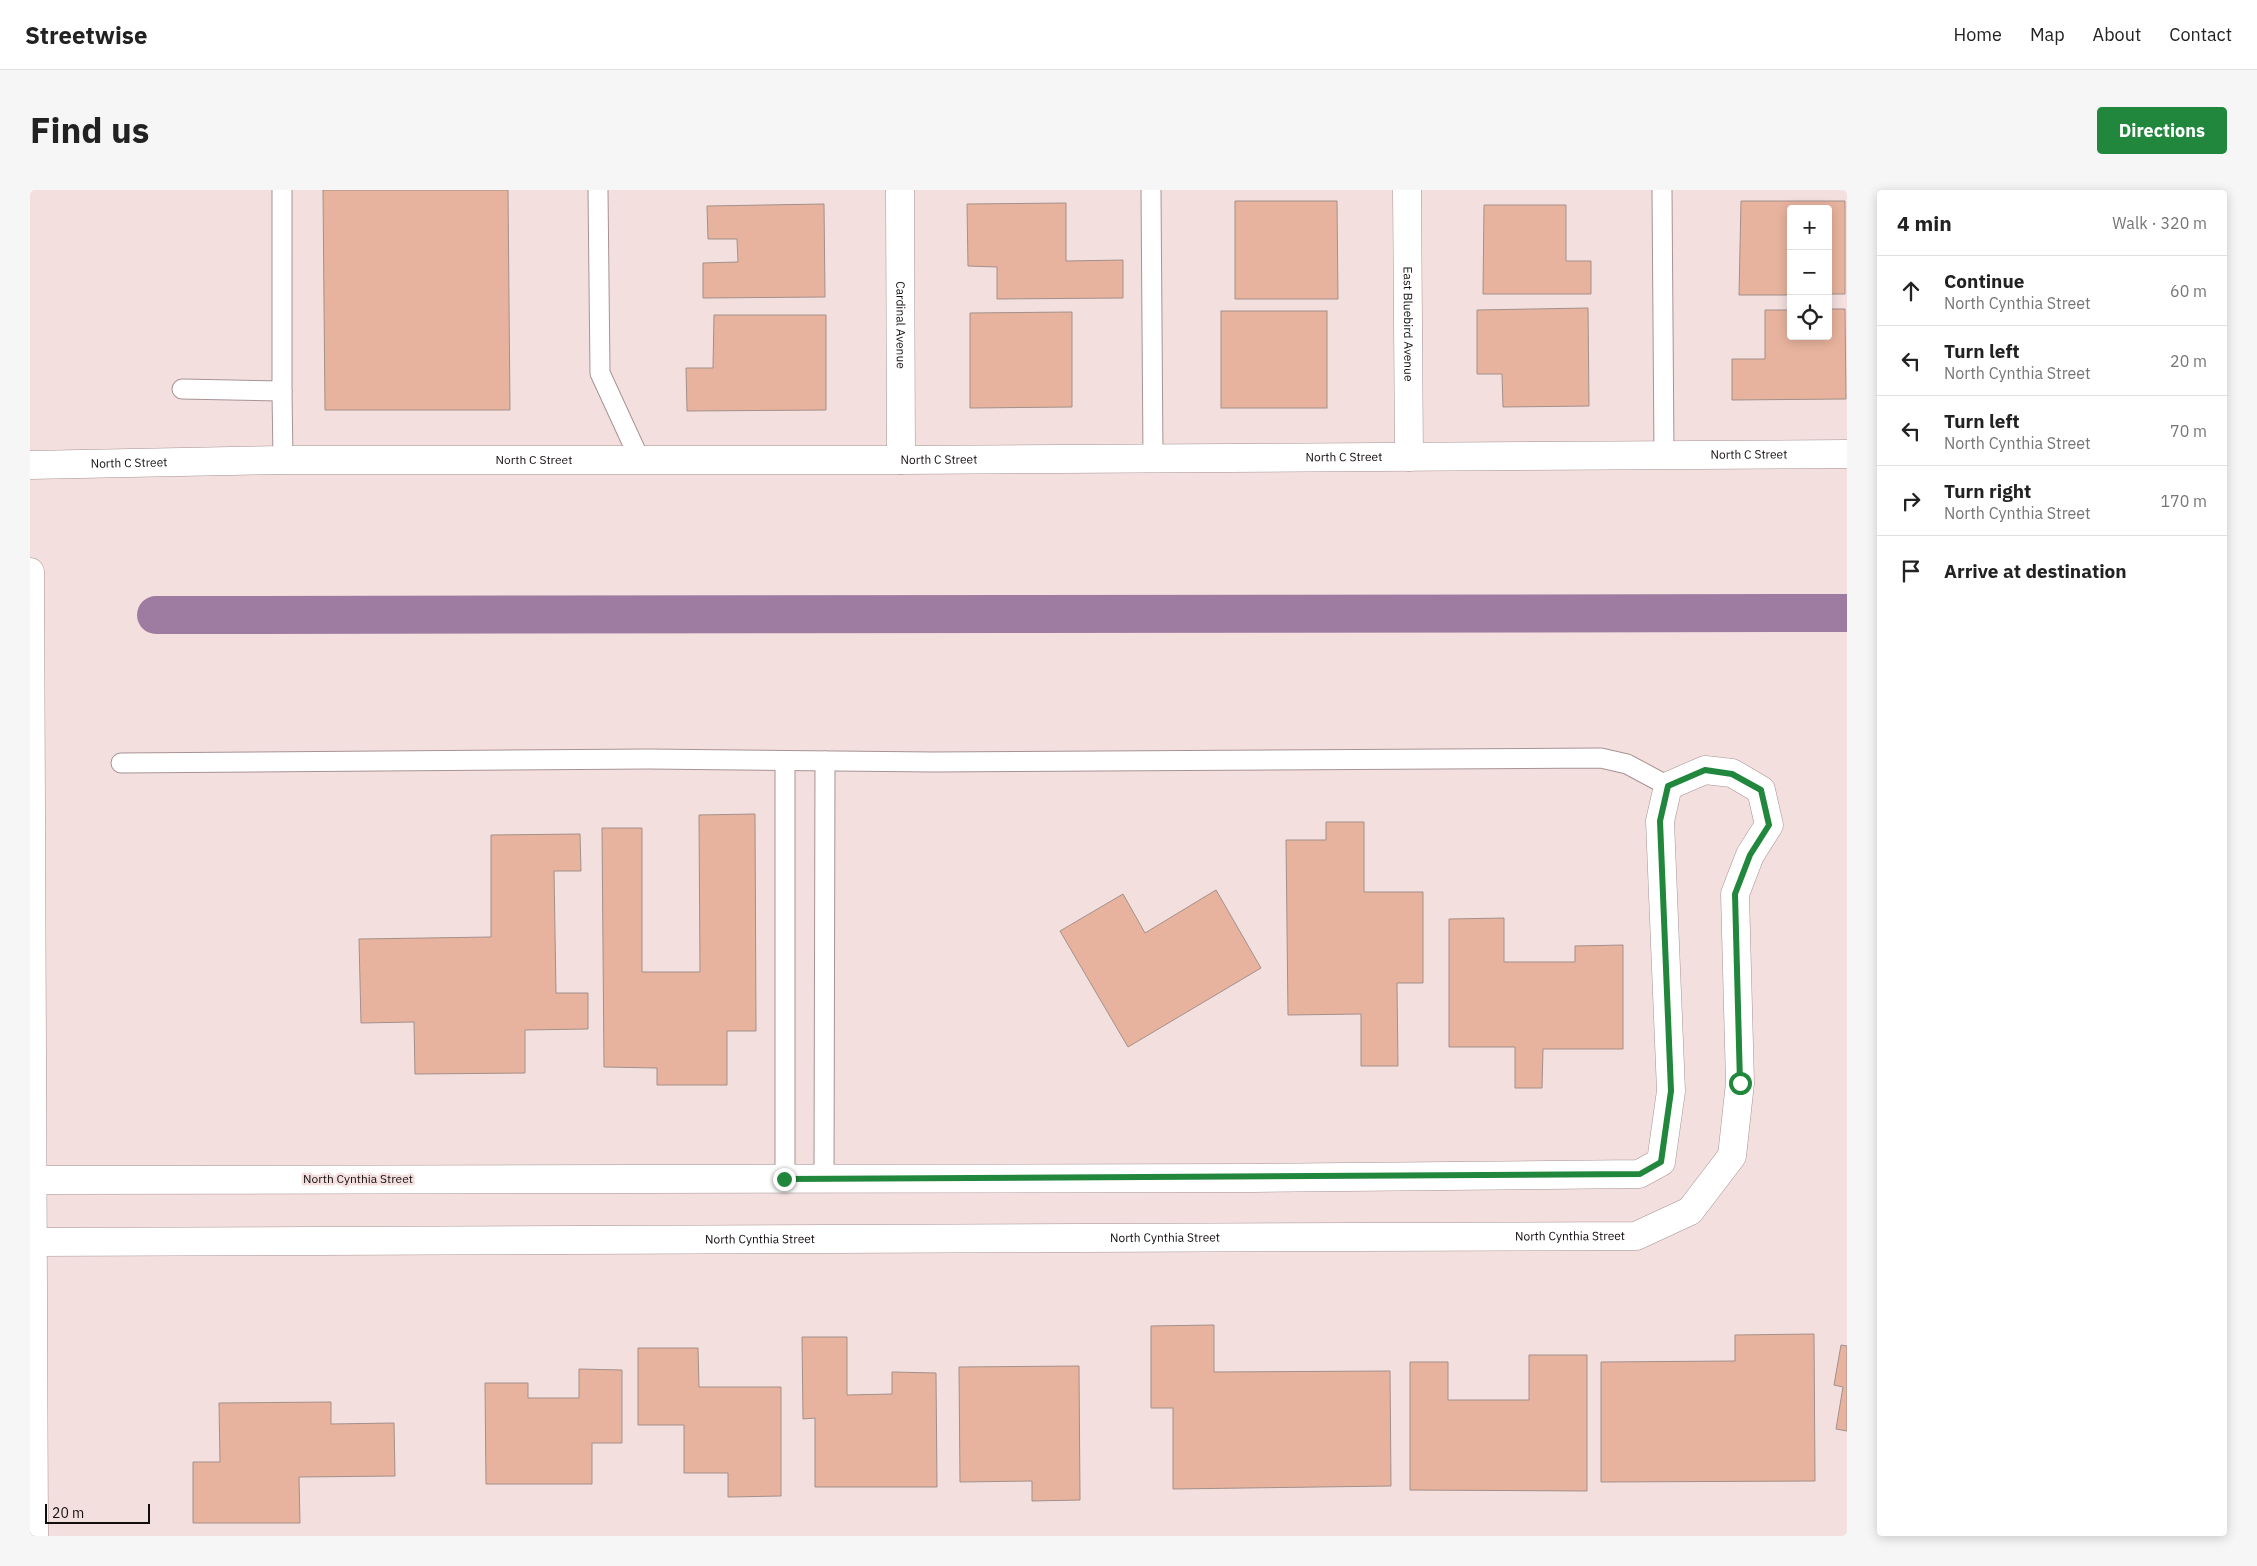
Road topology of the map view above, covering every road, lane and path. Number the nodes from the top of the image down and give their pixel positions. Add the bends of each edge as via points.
1 (282, 190) edge
2 (598, 190) edge
3 (900, 190) edge
4 (1151, 190) edge
5 (1407, 190) edge
6 (1662, 190) edge
7 (182, 389) dead end
8 (282, 391) junction
9 (1847, 454) edge
10 (1664, 455) junction
11 (1153, 457) junction
12 (1409, 457) junction
13 (283, 460) junction
14 (640, 460) junction
15 (901, 460) junction
16 (30, 465) edge
17 (30, 572) edge
18 (785, 761) junction
19 (826, 761) junction
20 (121, 763) dead end
21 (1668, 786) junction
22 (784, 1179) junction
23 (824, 1179) junction
24 (32, 1180) junction
25 (31, 1242) edge
26 (34, 1536) edge

1 - 8 lane
2 - 14 lane via 600,373
3 - 15 street, Cardinal Avenue
4 - 11 lane
5 - 12 street, East Bluebird Avenue
6 - 10 lane
7 - 8 lane
8 - 13 lane
9 - 10 street, North C Street
10 - 12 street, North C Street
11 - 12 street, North C Street
11 - 15 street, North C Street
13 - 14 street, North C Street
13 - 16 street, North C Street
14 - 15 street, North C Street
17 - 24 street
18 - 19 lane
18 - 20 lane
18 - 22 lane
19 - 21 lane via 1601,758 1627,764
19 - 23 lane
21 - 23 street, North Cynthia Street via 1660,821 1671,1091 1661,1162 1640,1174
21 - 25 street, North Cynthia Street via 1705,770 1732,774 1761,790 1769,825 1750,855 1735,894 1740,1083 1732,1156 1690,1211 1636,1236
22 - 23 street, North Cynthia Street
22 - 24 street, North Cynthia Street
24 - 25 street
25 - 26 street

